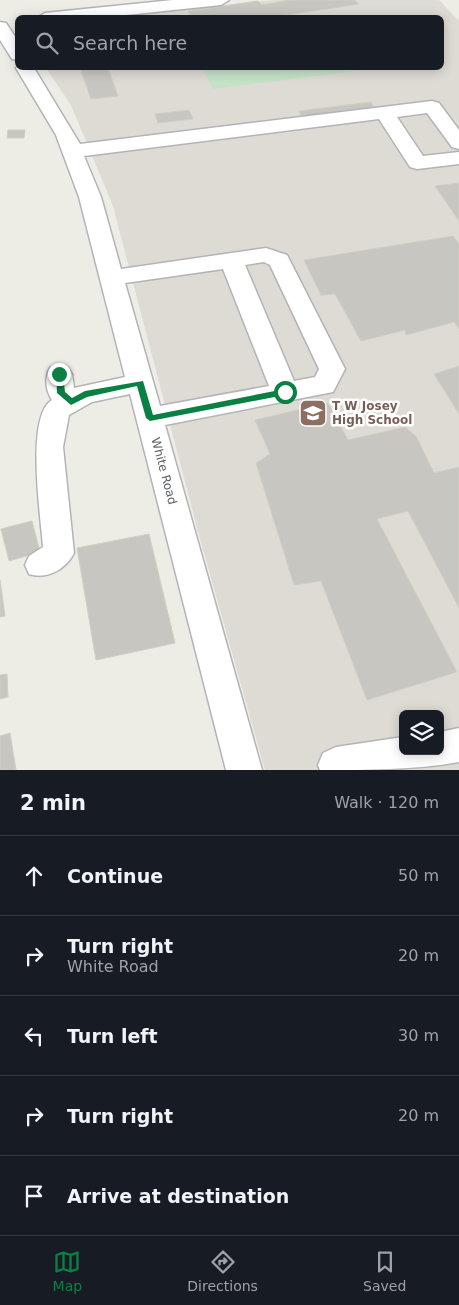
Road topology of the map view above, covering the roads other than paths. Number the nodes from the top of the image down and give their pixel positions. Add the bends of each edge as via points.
1 (220, 0) edge
2 (123, 5) edge
3 (63, 15) edge
4 (15, 20) edge
5 (0, 22) edge
6 (0, 27) edge
7 (15, 50) edge
8 (26, 70) edge
9 (385, 113) junction
10 (459, 143) edge
11 (73, 151) junction
12 (459, 158) edge
13 (231, 260) junction
14 (112, 278) junction
15 (59, 374) dead end
16 (140, 383) junction
17 (285, 392) junction
18 (71, 402) junction
19 (150, 418) junction
20 (40, 565) dead end
21 (459, 745) edge
22 (444, 748) edge
23 (400, 755) edge
24 (244, 770) edge
25 (339, 770) edge

1 - 2 street
2 - 3 street
4 - 5 street
6 - 7 street
8 - 11 street, White Road
9 - 10 street via 432,107
9 - 11 street
9 - 12 street via 418,164
11 - 14 street, White Road via 90,197
13 - 14 street
13 - 17 street
13 - 17 street via 266,255 279,260 332,369 324,385
14 - 16 street, White Road
15 - 18 street via 61,393
16 - 18 street via 85,394
16 - 19 street, White Road
17 - 19 street
18 - 20 street via 57,410 49,447 59,554
19 - 24 street, White Road
21 - 22 street
23 - 25 street via 336,765

